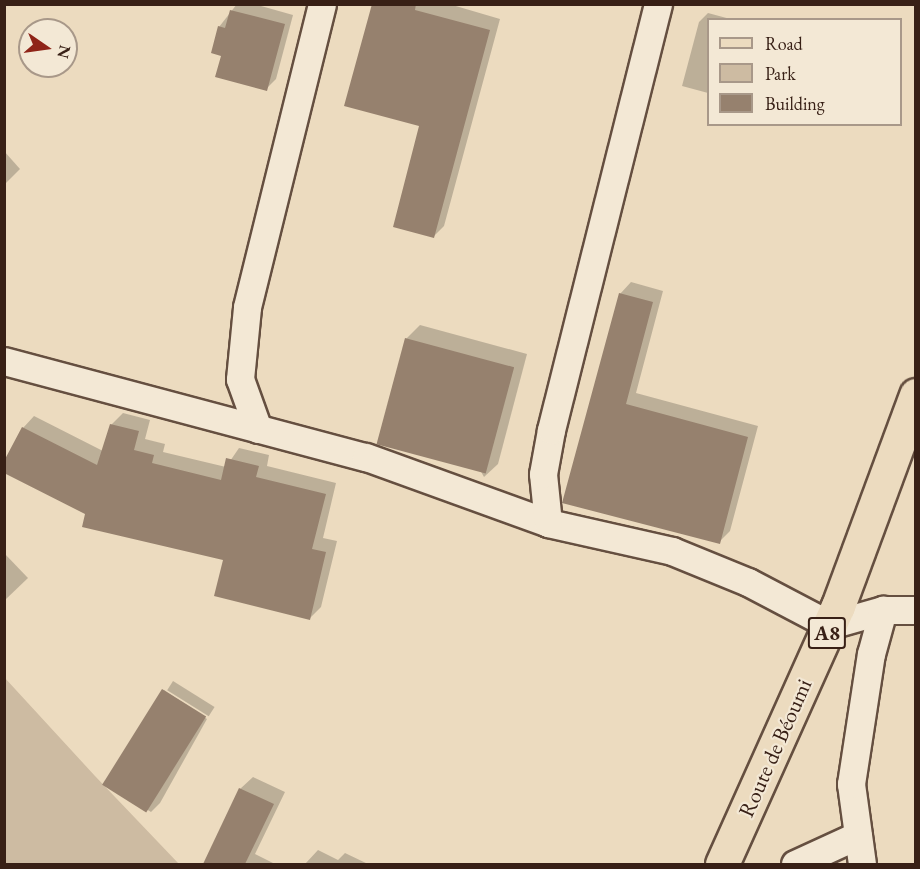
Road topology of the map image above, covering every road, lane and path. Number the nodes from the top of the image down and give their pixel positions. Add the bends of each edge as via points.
1 (322, 4) edge
2 (658, 4) edge
3 (4, 362) edge
4 (915, 395) edge
5 (258, 429) junction
6 (548, 522) junction
7 (883, 610) junction
8 (915, 610) edge
9 (830, 625) junction
10 (858, 835) junction
11 (722, 864) edge
12 (795, 864) edge
13 (862, 864) edge

1 - 5 street via 247,308 240,379
2 - 6 street via 551,430 543,474
3 - 5 street
4 - 9 main road, Route de Béoumi / A8
5 - 6 street via 366,457
6 - 9 street via 672,551 748,582
7 - 8 street
7 - 9 street
7 - 10 street via 871,654 851,784
9 - 11 main road, Route de Béoumi / A8
10 - 12 street
10 - 13 street

